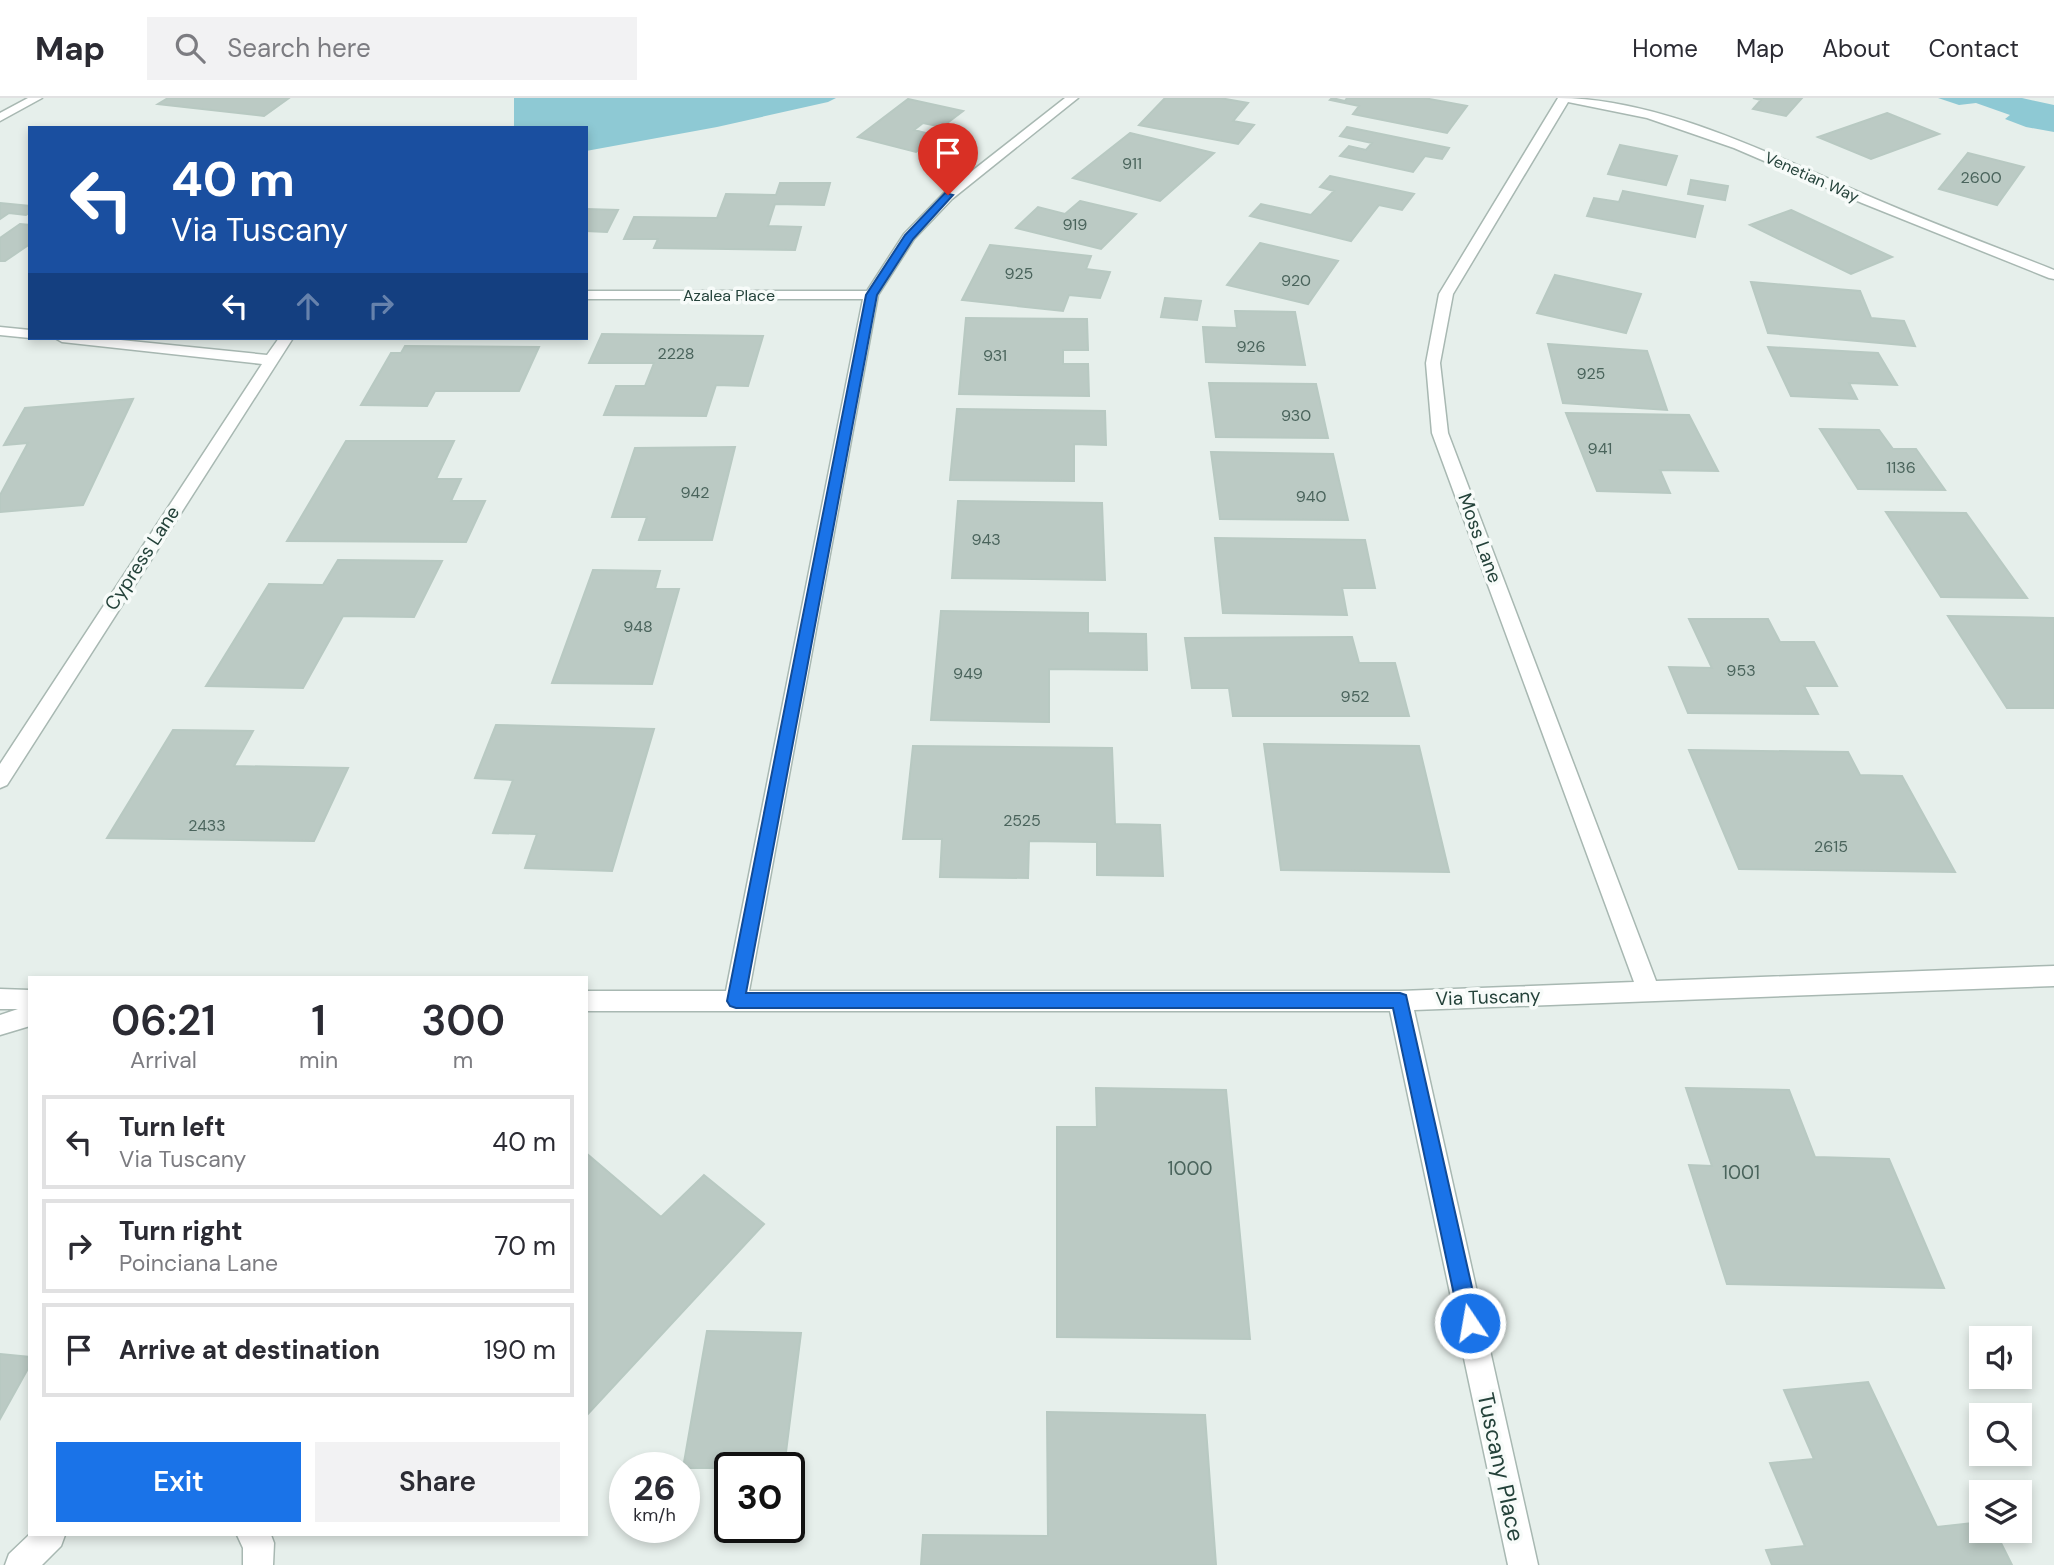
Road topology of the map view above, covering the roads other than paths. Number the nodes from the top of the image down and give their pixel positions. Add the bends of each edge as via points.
1 (36, 98) edge
2 (1072, 98) edge
3 (1565, 98) edge
4 (0, 118) edge
5 (2054, 275) edge
6 (588, 295) edge
7 (872, 295) junction
8 (0, 331) edge
9 (28, 334) edge
10 (81, 340) edge
11 (284, 340) edge
12 (269, 360) junction
13 (0, 780) edge
14 (2054, 976) edge
15 (1647, 990) junction
16 (0, 999) edge
17 (28, 1000) edge
18 (588, 1001) edge
19 (736, 1001) junction
20 (1400, 1001) junction
21 (28, 1017) edge
22 (0, 1025) edge
23 (49, 1536) edge
24 (253, 1536) edge
25 (20, 1565) edge
26 (258, 1565) edge
27 (1523, 1565) edge

1 - 4 street
2 - 7 street via 948,195 909,237
3 - 5 street, Venetian Way via 1650,115 1738,145
3 - 15 street, Moss Lane via 1446,294 1433,363 1440,433
6 - 7 street, Azalea Place
7 - 19 street
8 - 9 street
10 - 12 street
11 - 12 street, Cypress Lane
12 - 13 street, Cypress Lane
14 - 15 street, Via Tuscany
15 - 20 street, Via Tuscany
16 - 17 street
18 - 19 street, Via Tuscany
19 - 20 street, Via Tuscany
20 - 27 street, Tuscany Place
21 - 22 street
23 - 25 street
24 - 26 street via 259,1543

